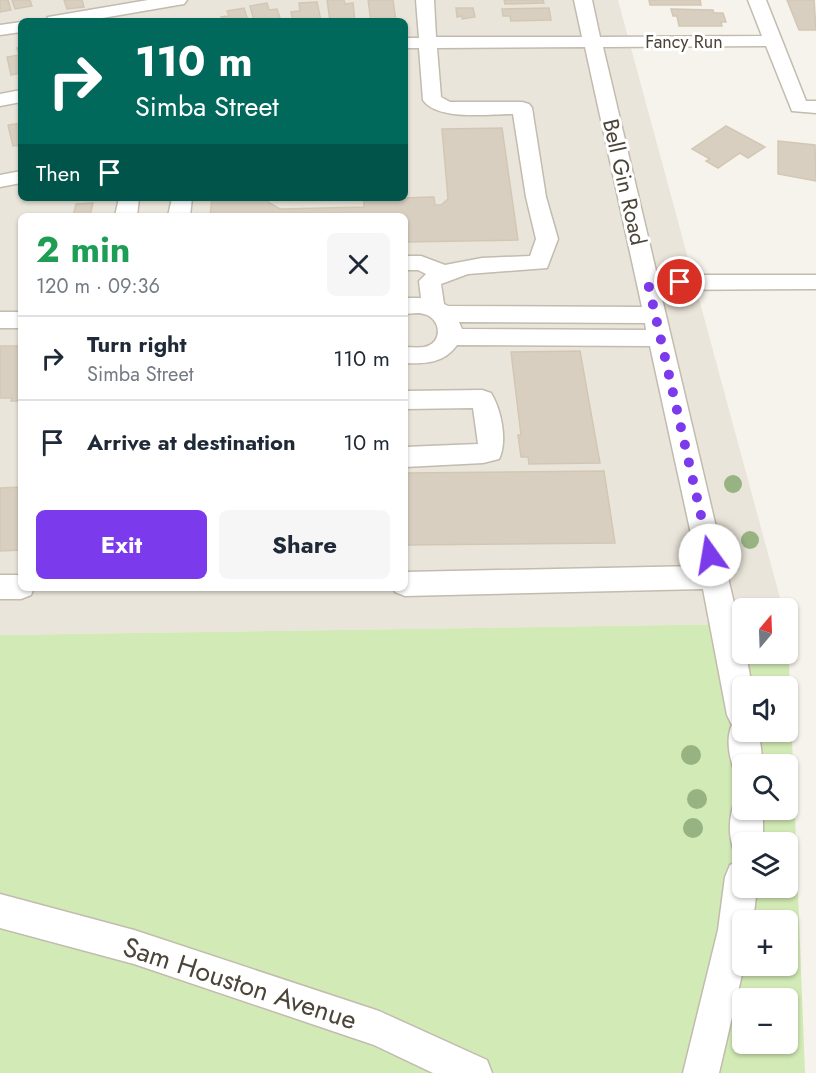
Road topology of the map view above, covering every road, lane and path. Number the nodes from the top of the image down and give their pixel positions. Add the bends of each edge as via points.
1 (178, 0) edge
2 (425, 0) edge
3 (583, 0) edge
4 (757, 0) edge
5 (72, 18) edge
6 (18, 27) edge
7 (0, 30) edge
8 (774, 41) junction
9 (408, 42) edge
10 (427, 42) junction
11 (594, 43) junction
12 (18, 97) edge
13 (0, 100) edge
14 (807, 107) edge
15 (18, 178) edge
16 (0, 181) edge
17 (408, 263) edge
18 (436, 276) junction
19 (408, 280) edge
20 (816, 282) edge
21 (648, 283) junction
22 (408, 306) edge
23 (438, 311) junction
24 (0, 320) edge
25 (18, 320) edge
26 (658, 326) junction
27 (450, 337) junction
28 (408, 355) edge
29 (408, 400) edge
30 (408, 457) edge
31 (714, 577) junction
32 (408, 584) edge
33 (0, 587) edge
34 (18, 587) edge
35 (734, 676) edge
36 (739, 898) edge
37 (0, 911) edge
38 (474, 1073) edge
39 (701, 1073) edge

1 - 5 street
2 - 10 street
3 - 11 street, Bell Gin Road
4 - 8 street
6 - 7 street
8 - 11 street, Fancy Run
8 - 14 street
9 - 10 street, Fancy Run
10 - 11 street, Fancy Run
10 - 18 street via 432,100 446,108 522,108 547,239 539,262 458,267
11 - 21 street, Bell Gin Road
12 - 13 street
15 - 16 street
17 - 18 street via 421,263
18 - 19 street
18 - 23 street
20 - 21 street
21 - 26 street, Bell Gin Road
22 - 23 street via 422,305
23 - 26 street
23 - 27 street via 449,321
24 - 25 street
26 - 27 street
26 - 31 street, Bell Gin Road
27 - 28 street via 446,345 426,356
29 - 30 street via 482,399 491,446 490,452 483,453
31 - 32 street
31 - 35 street, Bell Gin Road
33 - 34 street
36 - 39 street
37 - 38 street, Sam Houston Avenue via 134,947 379,1029

